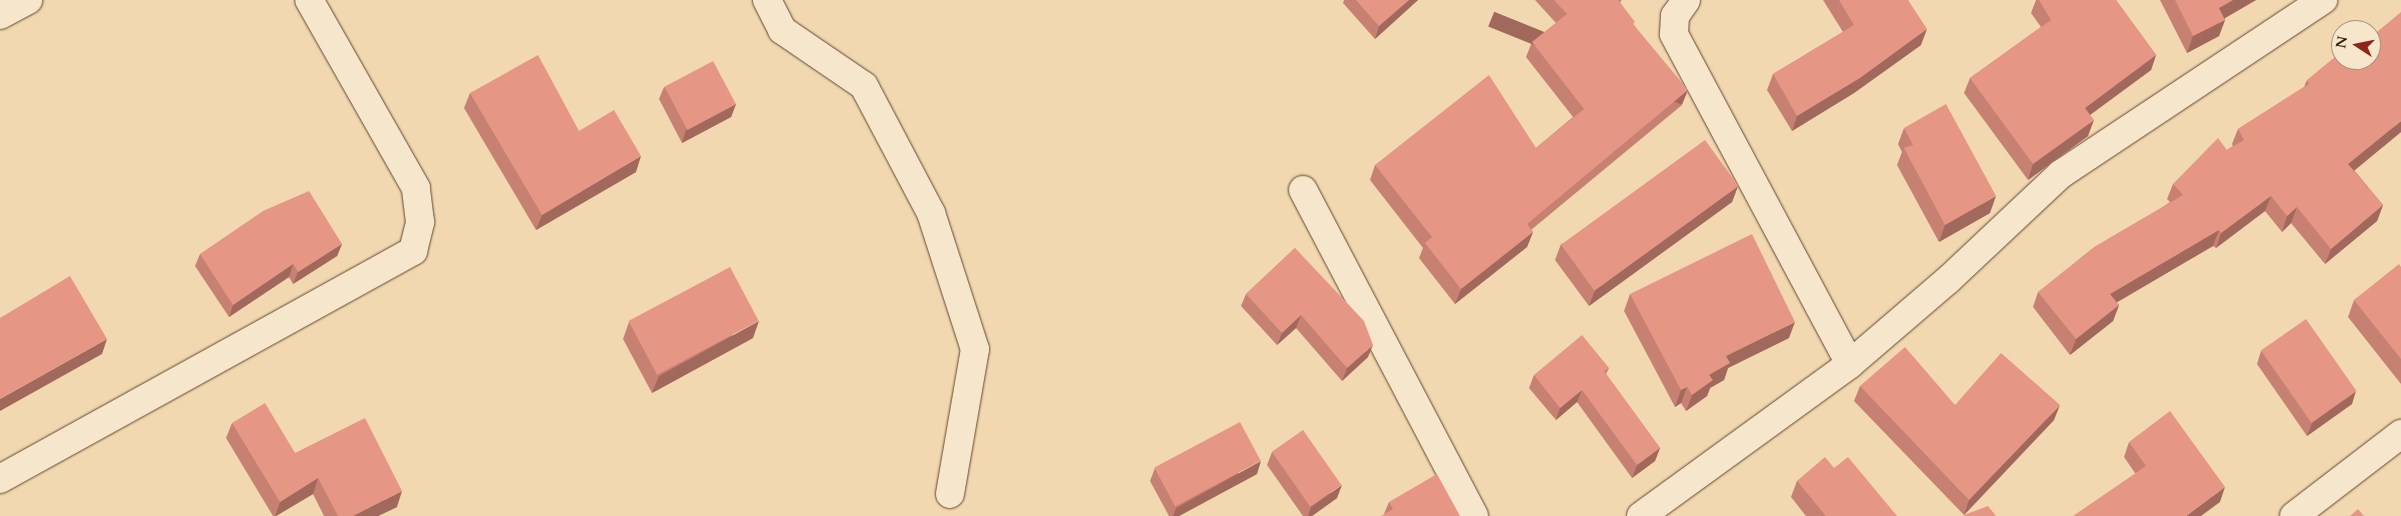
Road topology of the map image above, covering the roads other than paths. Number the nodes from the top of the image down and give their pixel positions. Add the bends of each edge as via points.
1 (28, 0) edge
2 (309, 0) edge
3 (767, 0) edge
4 (1686, 0) edge
5 (2323, 0) edge
6 (0, 15) edge
7 (1303, 190) dead end
8 (1850, 364) junction
9 (2401, 434) edge
10 (0, 479) edge
11 (950, 494) dead end
12 (1474, 516) edge
13 (1641, 516) edge
14 (2294, 516) edge

1 - 6 street
2 - 10 street via 416,188 420,222 412,251
3 - 11 street via 782,30 864,86 931,214 975,349
4 - 8 street via 1675,16 1674,34
5 - 8 street via 2061,174 1948,280
7 - 12 street
8 - 13 street
9 - 14 street

